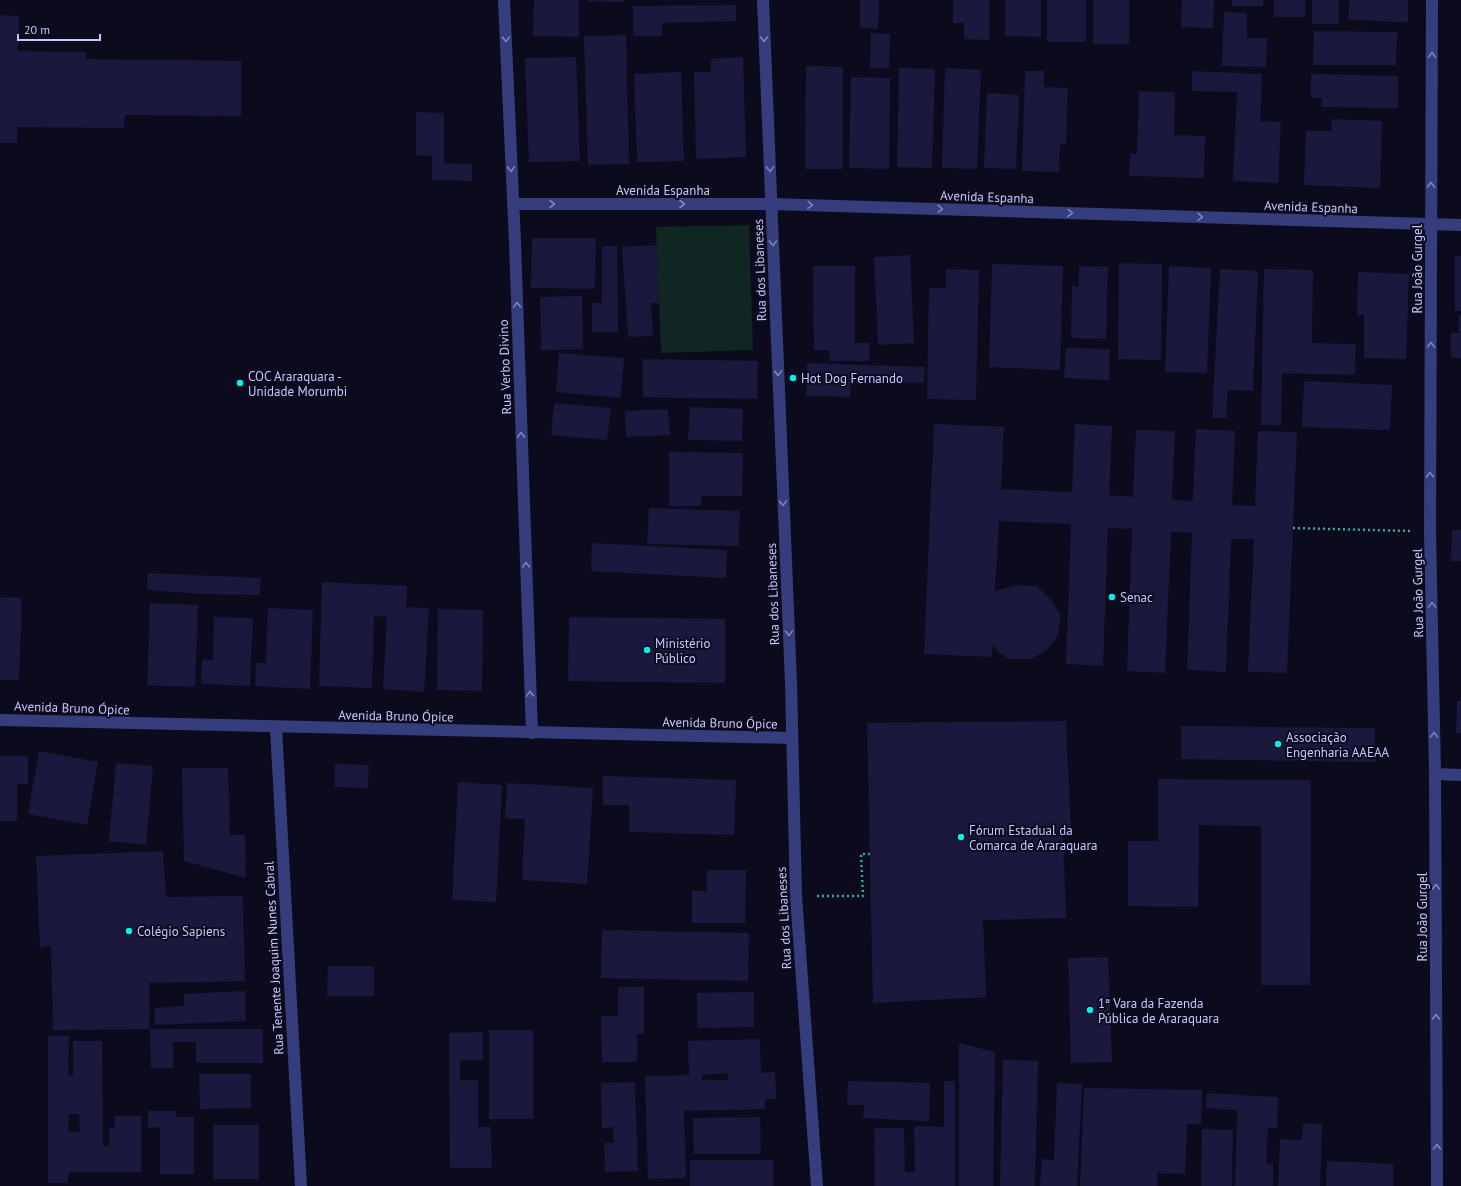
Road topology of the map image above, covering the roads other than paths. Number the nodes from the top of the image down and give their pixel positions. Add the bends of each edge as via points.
1 (504, 0) edge
2 (763, 0) edge
3 (1432, 0) edge
4 (513, 204) junction
5 (771, 204) junction
6 (1431, 224) junction
7 (1461, 225) edge
8 (0, 720) edge
9 (276, 728) junction
10 (532, 734) junction
11 (791, 738) junction
12 (1435, 774) junction
13 (1461, 775) edge
14 (301, 1186) edge
15 (816, 1186) edge
16 (1437, 1186) edge

1 -> 4 street, Rua Verbo Divino
2 -> 5 street, Rua dos Libaneses
6 -> 3 street, Rua João Gurgel
4 -> 5 street, Avenida Espanha
10 -> 4 street, Rua Verbo Divino
5 -> 6 street, Avenida Espanha
5 -> 11 street, Rua dos Libaneses
6 - 7 street, Avenida Espanha
12 -> 6 street, Rua João Gurgel via 1430,532
8 - 9 street, Avenida Bruno Ópice
9 - 10 street, Avenida Bruno Ópice
9 - 14 street, Rua Tenente Joaquim Nunes Cabral
10 - 11 street, Avenida Bruno Ópice
11 - 15 street, Rua dos Libaneses via 796,896
12 - 13 street
16 -> 12 street, Rua João Gurgel

